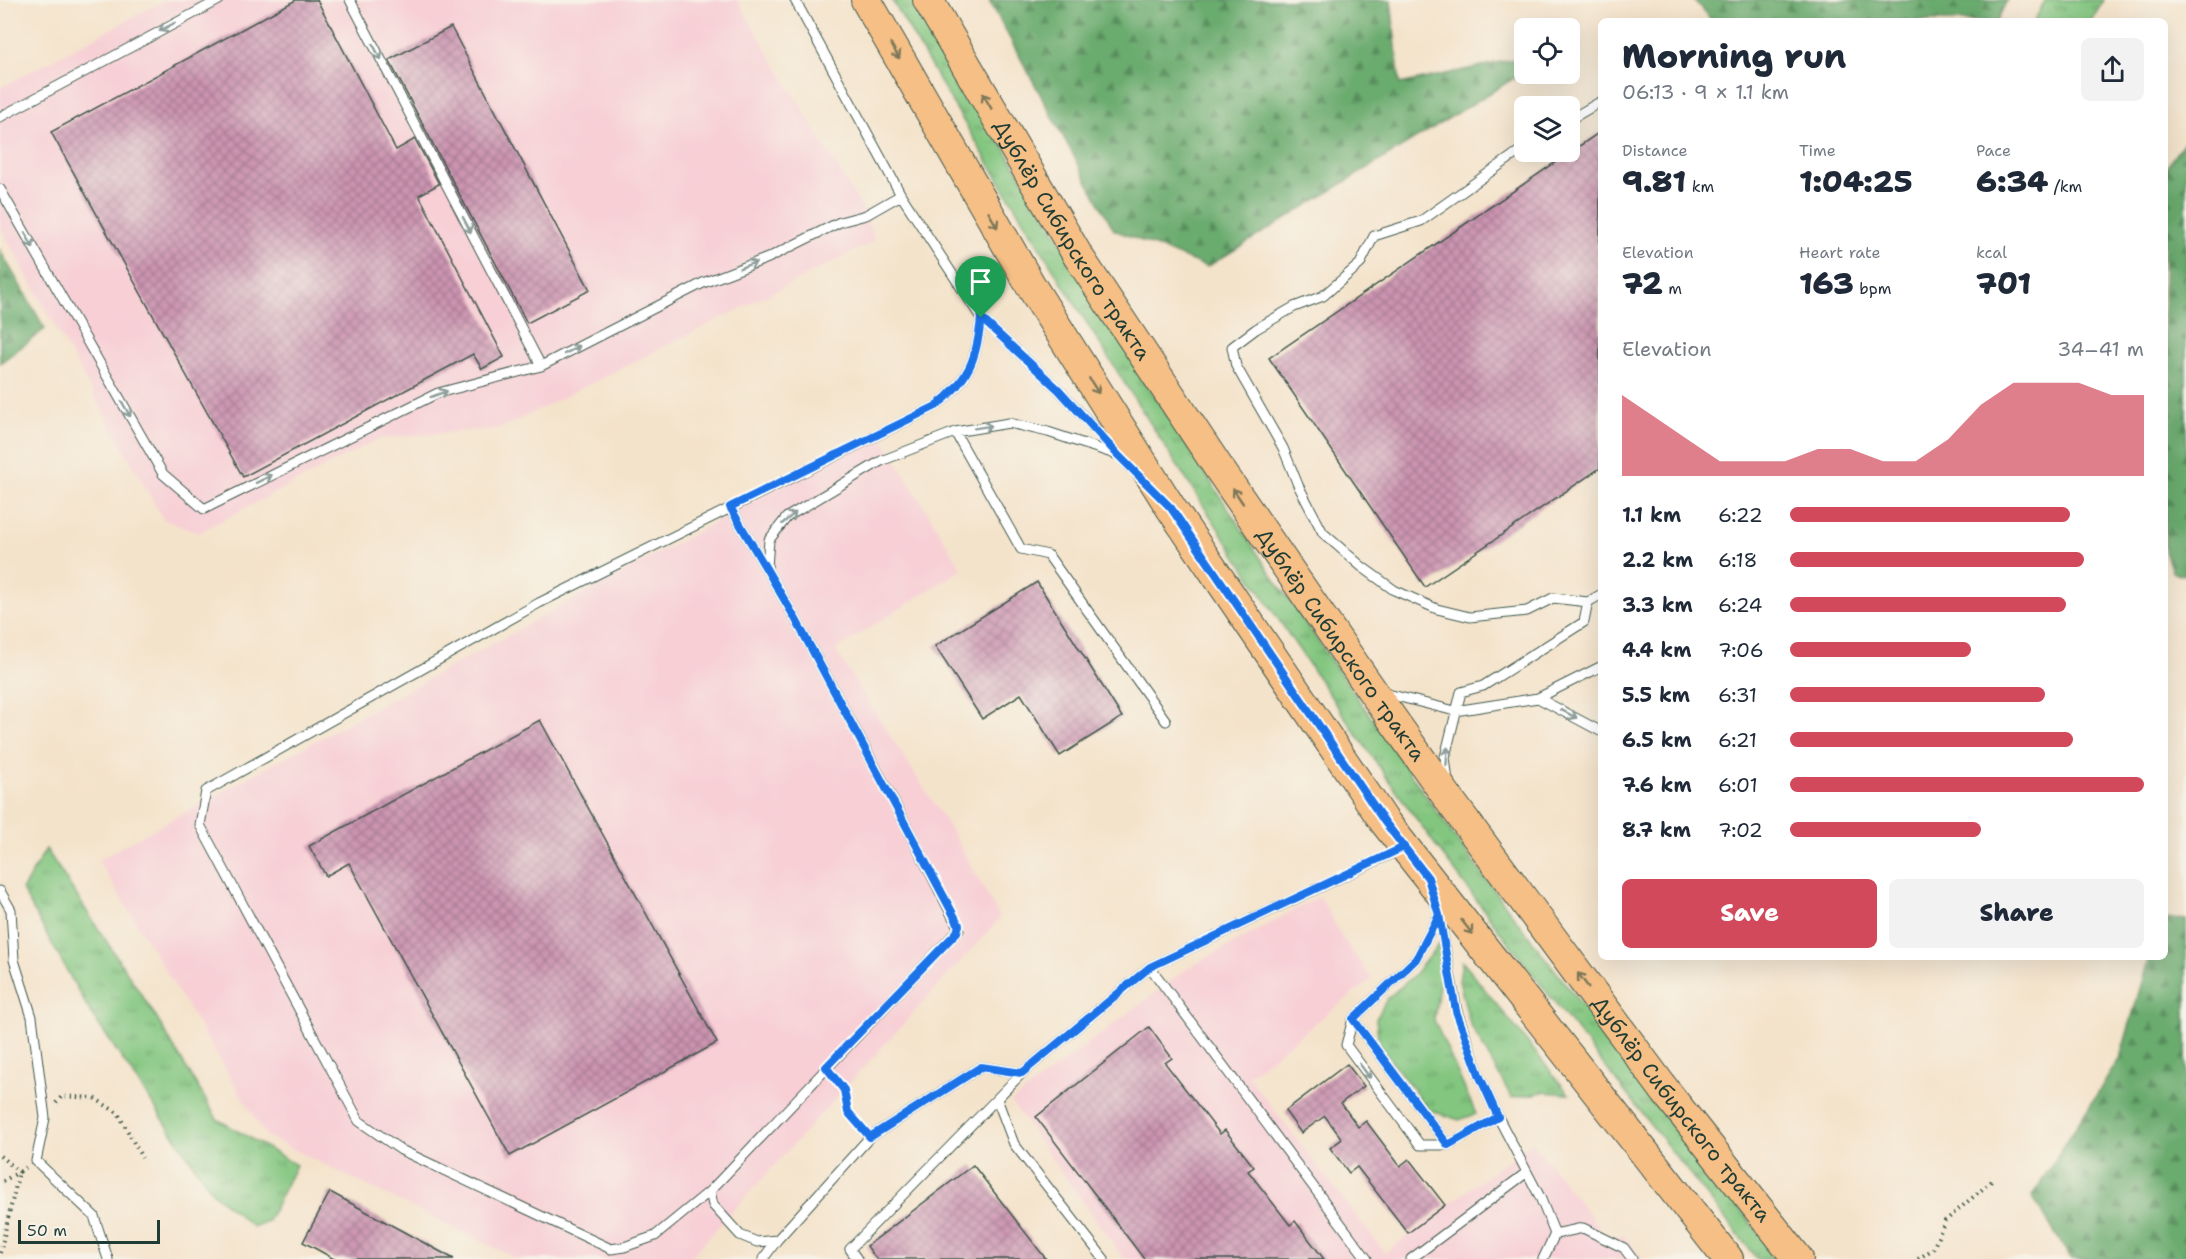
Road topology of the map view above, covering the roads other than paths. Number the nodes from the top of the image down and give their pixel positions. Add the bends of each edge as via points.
1 (219, 0) edge
2 (350, 0) edge
3 (795, 0) edge
4 (866, 0) edge
5 (928, 0) edge
6 (1598, 103) edge
7 (1580, 114) edge
8 (0, 117) edge
9 (1514, 155) edge
10 (0, 189) edge
11 (901, 195) junction
12 (981, 318) junction
13 (540, 366) junction
14 (955, 432) junction
15 (1118, 455) junction
16 (730, 507) junction
17 (1171, 508) junction
18 (767, 568) junction
19 (1598, 596) edge
20 (1588, 602) junction
21 (1598, 668) edge
22 (1371, 689) junction
23 (1538, 698) junction
24 (1455, 711) junction
25 (1166, 721) dead end
26 (1598, 730) edge
27 (1451, 802) junction
28 (1404, 847) junction
29 (1428, 878) junction
30 (0, 891) edge
31 (1439, 915) junction
32 (1150, 967) junction
33 (1353, 1019) junction
34 (1022, 1073) junction
35 (997, 1099) junction
36 (1498, 1117) junction
37 (1448, 1145) junction
38 (1526, 1173) junction
39 (710, 1191) junction
40 (1555, 1234) junction
41 (777, 1240) junction
42 (108, 1259) edge
43 (763, 1259) edge
44 (857, 1259) edge
45 (1104, 1259) edge
46 (1367, 1259) edge
47 (1411, 1259) edge
48 (1543, 1259) edge
49 (1632, 1259) edge
50 (1728, 1259) edge
51 (1798, 1259) edge

1 -> 8 lane
2 -> 13 lane
3 - 11 lane
4 -> 17 main road via 1031,286
22 -> 5 main road, Дублёр Сибирского тракта via 1078,256
6 - 7 lane
9 - 20 lane via 1420,221 1374,236 1360,264 1323,296 1294,307 1232,347 1236,366 1283,448 1323,533 1394,590 1437,609 1470,617 1527,611 1553,598
10 -> 13 lane via 164,474 204,508 438,393
11 - 12 lane
13 -> 11 lane via 703,283 768,258 840,222 866,215
12 - 15 lane via 1059,390
12 - 16 lane via 978,348 954,393 936,406
14 -> 15 lane via 1009,423
18 -> 14 lane via 769,540 787,517 881,461
14 - 25 lane via 1020,549 1048,555
15 - 17 lane
16 - 18 lane
16 - 39 lane via 539,603 221,781 206,791 200,825 359,1120 401,1150 611,1249 655,1236
17 - 28 main road
18 - 39 lane via 959,925 957,932
19 - 20 lane
20 - 24 lane via 1584,622 1483,686 1461,692
21 - 23 lane
22 - 24 lane
22 - 27 main road, Дублёр Сибирского тракта
23 - 24 lane
23 -> 26 lane
27 -> 24 lane via 1445,757
51 -> 27 main road, Дублёр Сибирского тракта via 1666,1092
28 - 29 main road
28 - 32 lane
29 - 31 lane
29 -> 50 main road
30 - 42 lane via 11,910 14,960 32,1017 45,1118 36,1161 94,1216
31 - 33 lane via 1416,959
31 - 36 lane via 1456,1011
32 - 34 lane
32 - 46 lane
33 - 37 lane
33 -> 37 lane via 1346,1045 1420,1145
34 - 35 lane
34 - 41 lane via 981,1067 870,1137
35 - 44 lane via 850,1249
35 - 45 lane via 1014,1144
36 - 37 lane
36 - 38 lane
38 - 40 lane
38 - 47 lane
39 - 41 lane via 713,1205 740,1235 757,1242
40 - 48 lane
40 - 49 lane via 1583,1228 1624,1248
41 - 43 lane

